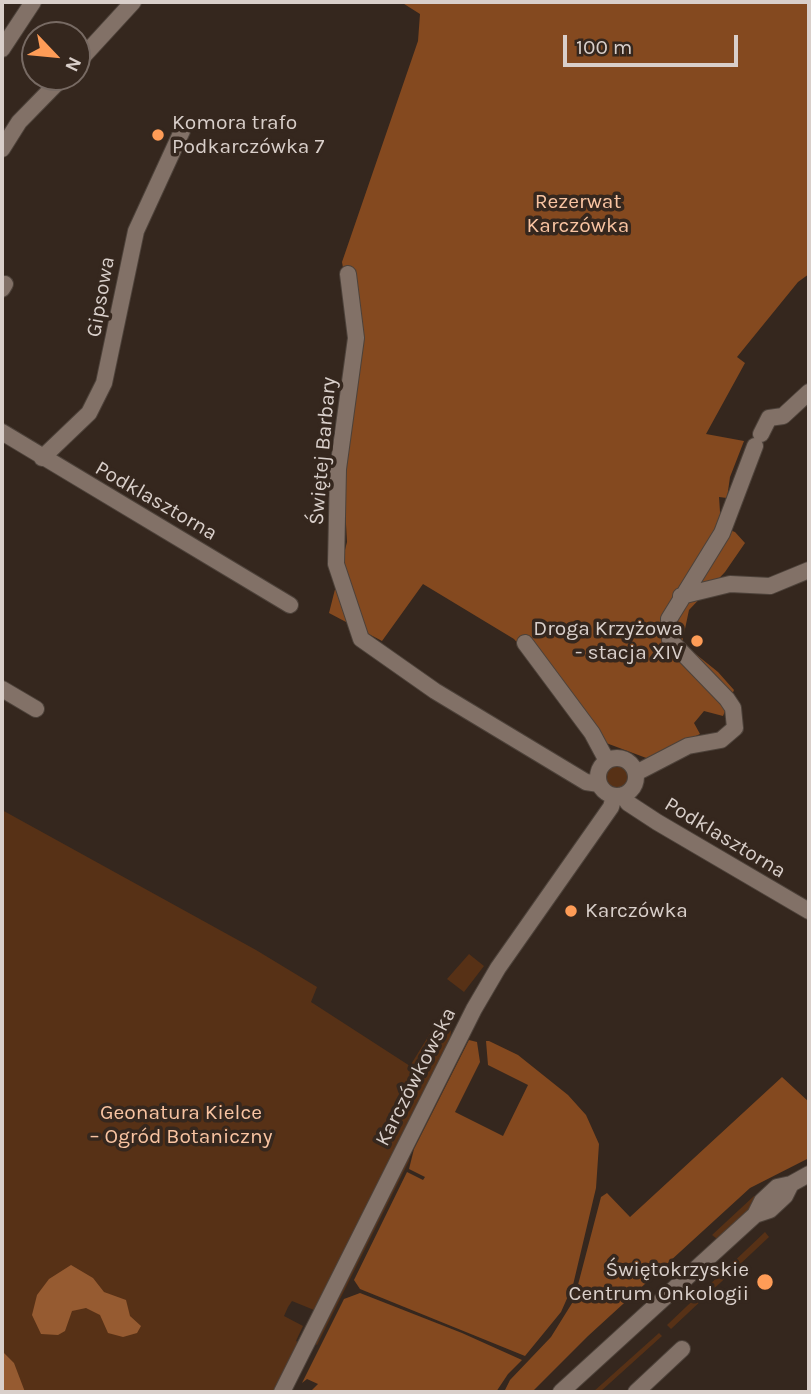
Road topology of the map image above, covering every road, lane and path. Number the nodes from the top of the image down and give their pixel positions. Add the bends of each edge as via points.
1 (33, 2) edge
2 (133, 2) edge
3 (91, 47) edge
4 (2, 48) edge
5 (49, 91) edge
6 (182, 131) dead end
7 (2, 149) edge
8 (348, 274) dead end
9 (809, 392) edge
10 (2, 432) edge
11 (43, 458) junction
12 (809, 570) edge
13 (681, 596) junction
14 (290, 605) dead end
15 (358, 630) joint
16 (525, 643) dead end
17 (2, 689) edge
18 (36, 709) dead end
19 (607, 761) junction
20 (636, 773) junction
21 (599, 784) junction
22 (618, 796) junction
23 (807, 907) edge
24 (809, 1174) edge
25 (682, 1349) dead end
26 (282, 1392) edge
27 (561, 1392) edge
28 (636, 1392) edge

1 - 4 street
2 - 3 street
5 - 7 street via 19,122
6 - 11 street, Gipsowa via 135,231 101,390 83,419
8 - 15 street, Świętej Barbary via 356,338 338,469 335,564
9 - 13 street via 783,416 769,418 722,533
10 - 11 street, Podklasztorna
11 - 14 street, Podklasztorna
12 - 13 street via 770,586 730,584
13 - 20 street via 669,619 670,640 727,699 735,728 722,740 688,746
15 - 21 street, Podklasztorna via 371,649 435,691 586,782
16 - 19 street via 592,733
17 - 18 street
19 - 20 street via 625,759
19 - 21 street via 600,769
20 - 22 street via 634,786
21 - 22 street, Podklasztorna via 606,793
22 - 23 street, Podklasztorna
22 - 26 street, Karczówkowska via 498,968 474,1010
24 - 27 street via 777,1187 755,1215
25 - 28 street

